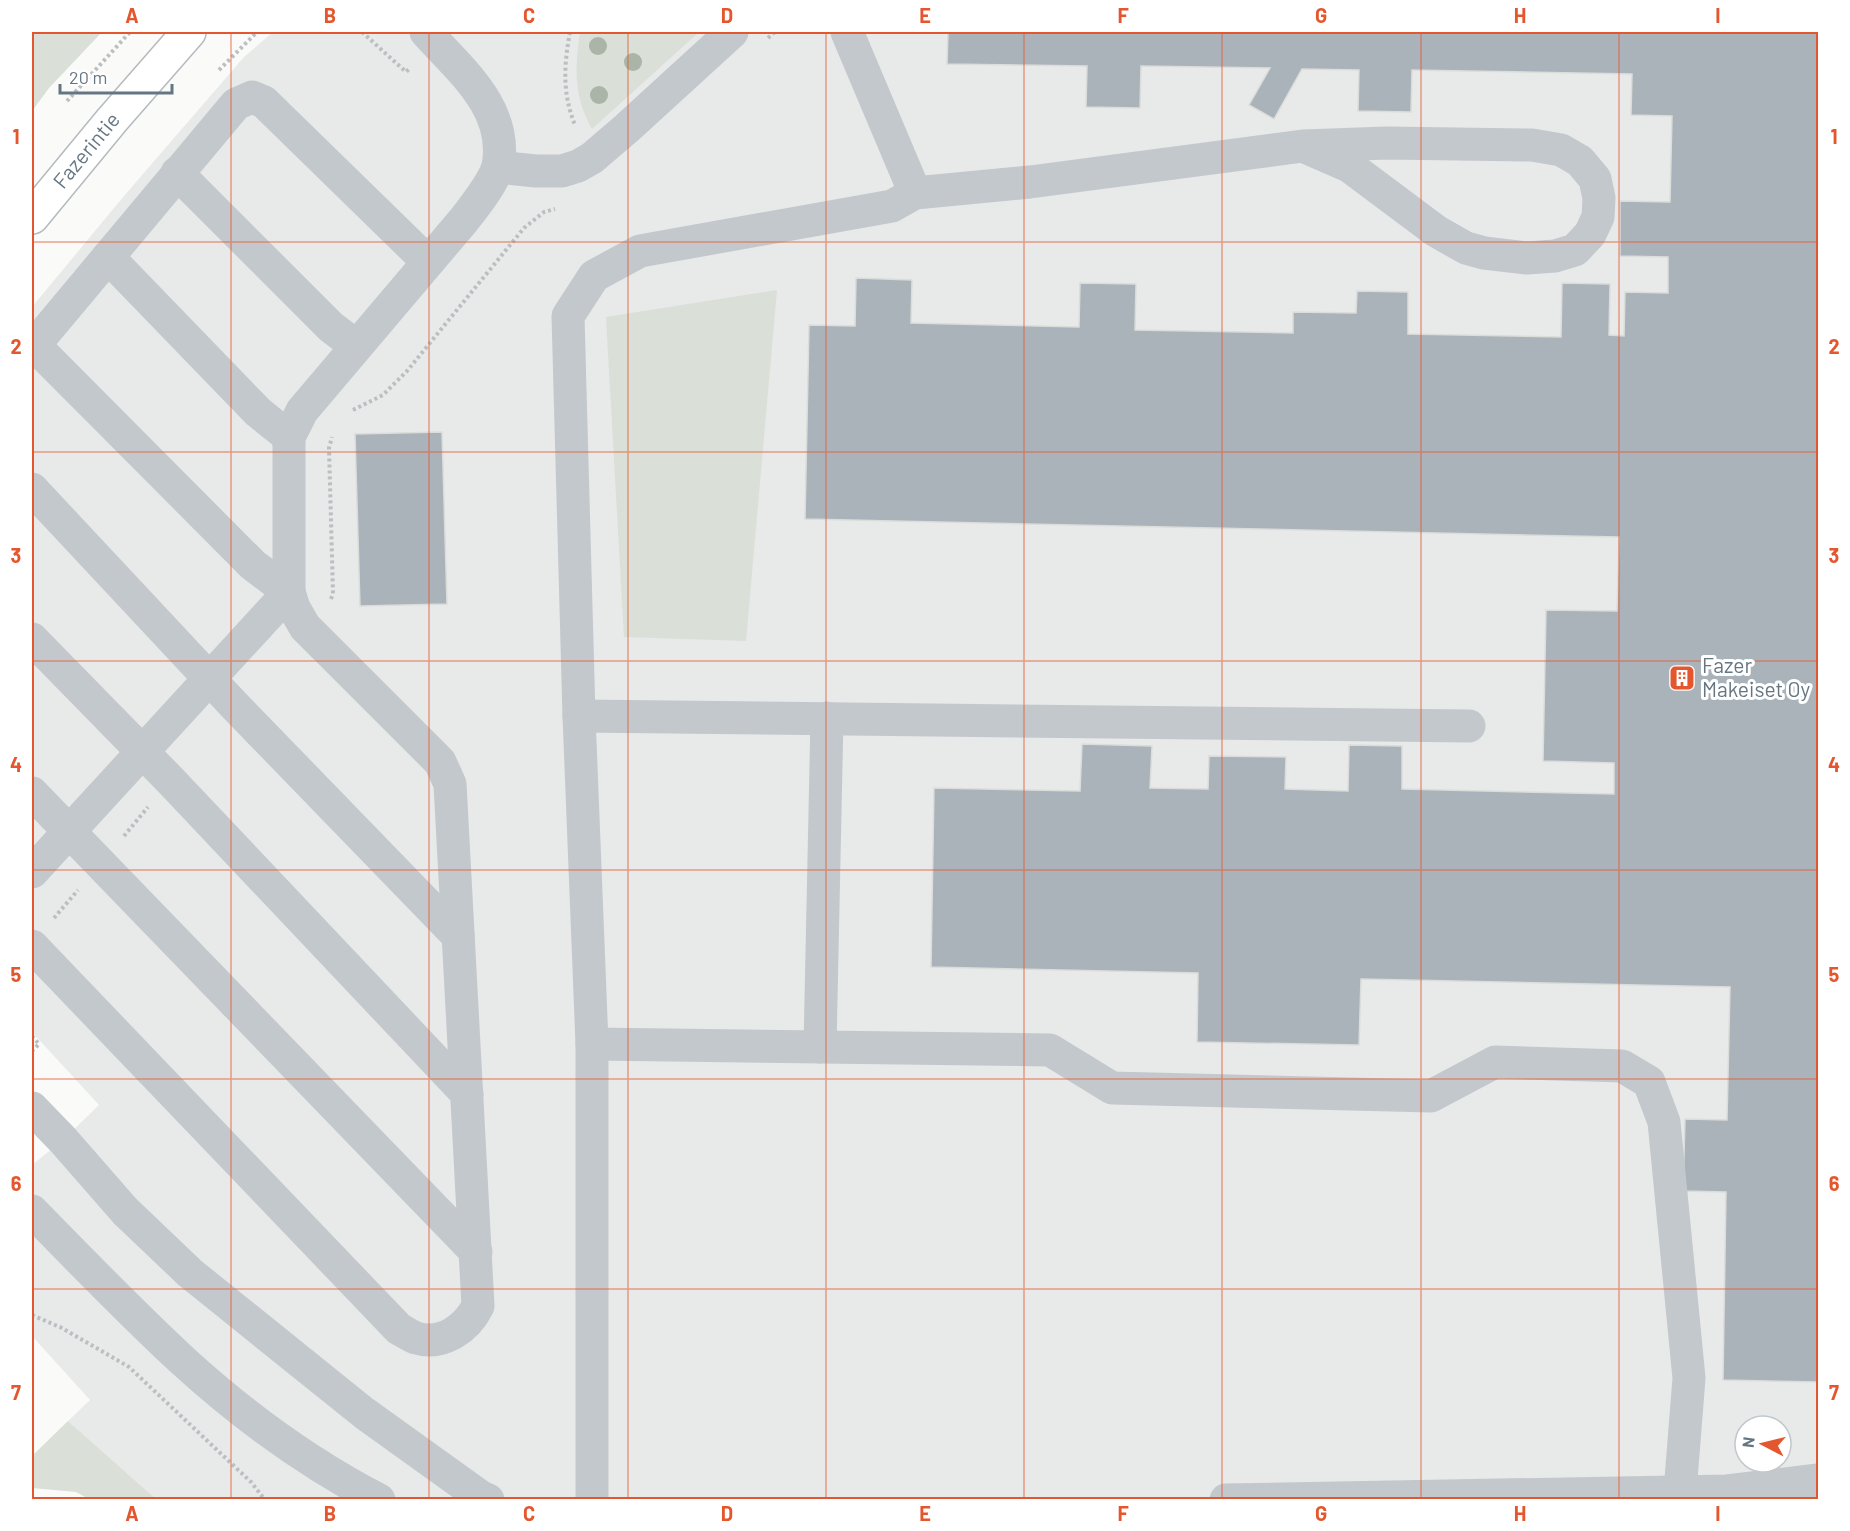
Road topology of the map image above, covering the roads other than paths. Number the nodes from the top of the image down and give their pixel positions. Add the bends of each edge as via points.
1 (189, 32) edge
2 (426, 32) edge
3 (732, 32) edge
4 (847, 32) edge
5 (1303, 146) junction
6 (498, 166) junction
7 (177, 173) junction
8 (915, 193) junction
9 (32, 217) edge
10 (108, 257) junction
11 (428, 262) junction
12 (356, 346) junction
13 (33, 347) edge
14 (290, 437) junction
15 (32, 489) edge
16 (289, 592) junction
17 (32, 639) edge
18 (210, 678) junction
19 (579, 716) junction
20 (827, 718) junction
21 (1469, 726) dead end
22 (142, 751) junction
23 (32, 793) edge
24 (69, 831) junction
25 (32, 872) edge
26 (458, 936) junction
27 (32, 946) edge
28 (592, 1044) junction
29 (820, 1047) junction
30 (466, 1094) junction
31 (32, 1108) edge
32 (32, 1211) edge
33 (476, 1251) junction
34 (1818, 1480) edge
35 (1680, 1492) junction
36 (380, 1500) edge
37 (488, 1500) edge
38 (592, 1500) edge
39 (1226, 1500) edge

1 - 9 main road, Fazerintie
2 - 6 street via 485,99 495,121
3 - 6 street via 592,158 562,171
4 - 8 street
5 - 5 street via 1387,143 1562,150 1580,161 1595,179 1598,217 1590,234 1575,250 1527,258 1484,254 1436,231 1349,166
5 - 8 street
6 - 11 street via 480,199
7 - 10 street
7 - 11 street via 236,104 252,97 264,102
7 - 12 street via 331,327
8 - 19 street via 892,206 640,251 594,276 568,316
10 - 13 street
10 - 14 street via 258,412
11 - 12 street
12 - 14 street via 302,411
13 - 16 street via 253,565
14 - 16 street
15 - 18 street
16 - 18 street
16 - 26 street via 305,627 440,762 450,784
17 - 22 street
18 - 22 street
18 - 26 street
19 - 20 street
19 - 28 street
20 - 21 street
20 - 29 street
22 - 24 street
22 - 30 street
23 - 24 street
24 - 25 street
24 - 33 street
26 - 30 street
27 - 33 street via 399,1329 416,1338 433,1340 455,1333 471,1321 478,1306
28 - 29 street
28 - 38 street
29 - 35 street via 1050,1050 1112,1088 1431,1096 1495,1062 1622,1065 1648,1082 1664,1122 1689,1378
30 - 33 street
31 - 37 street via 125,1211 190,1273 364,1413
32 - 36 street via 182,1360 272,1434
34 - 35 street
35 - 39 street

